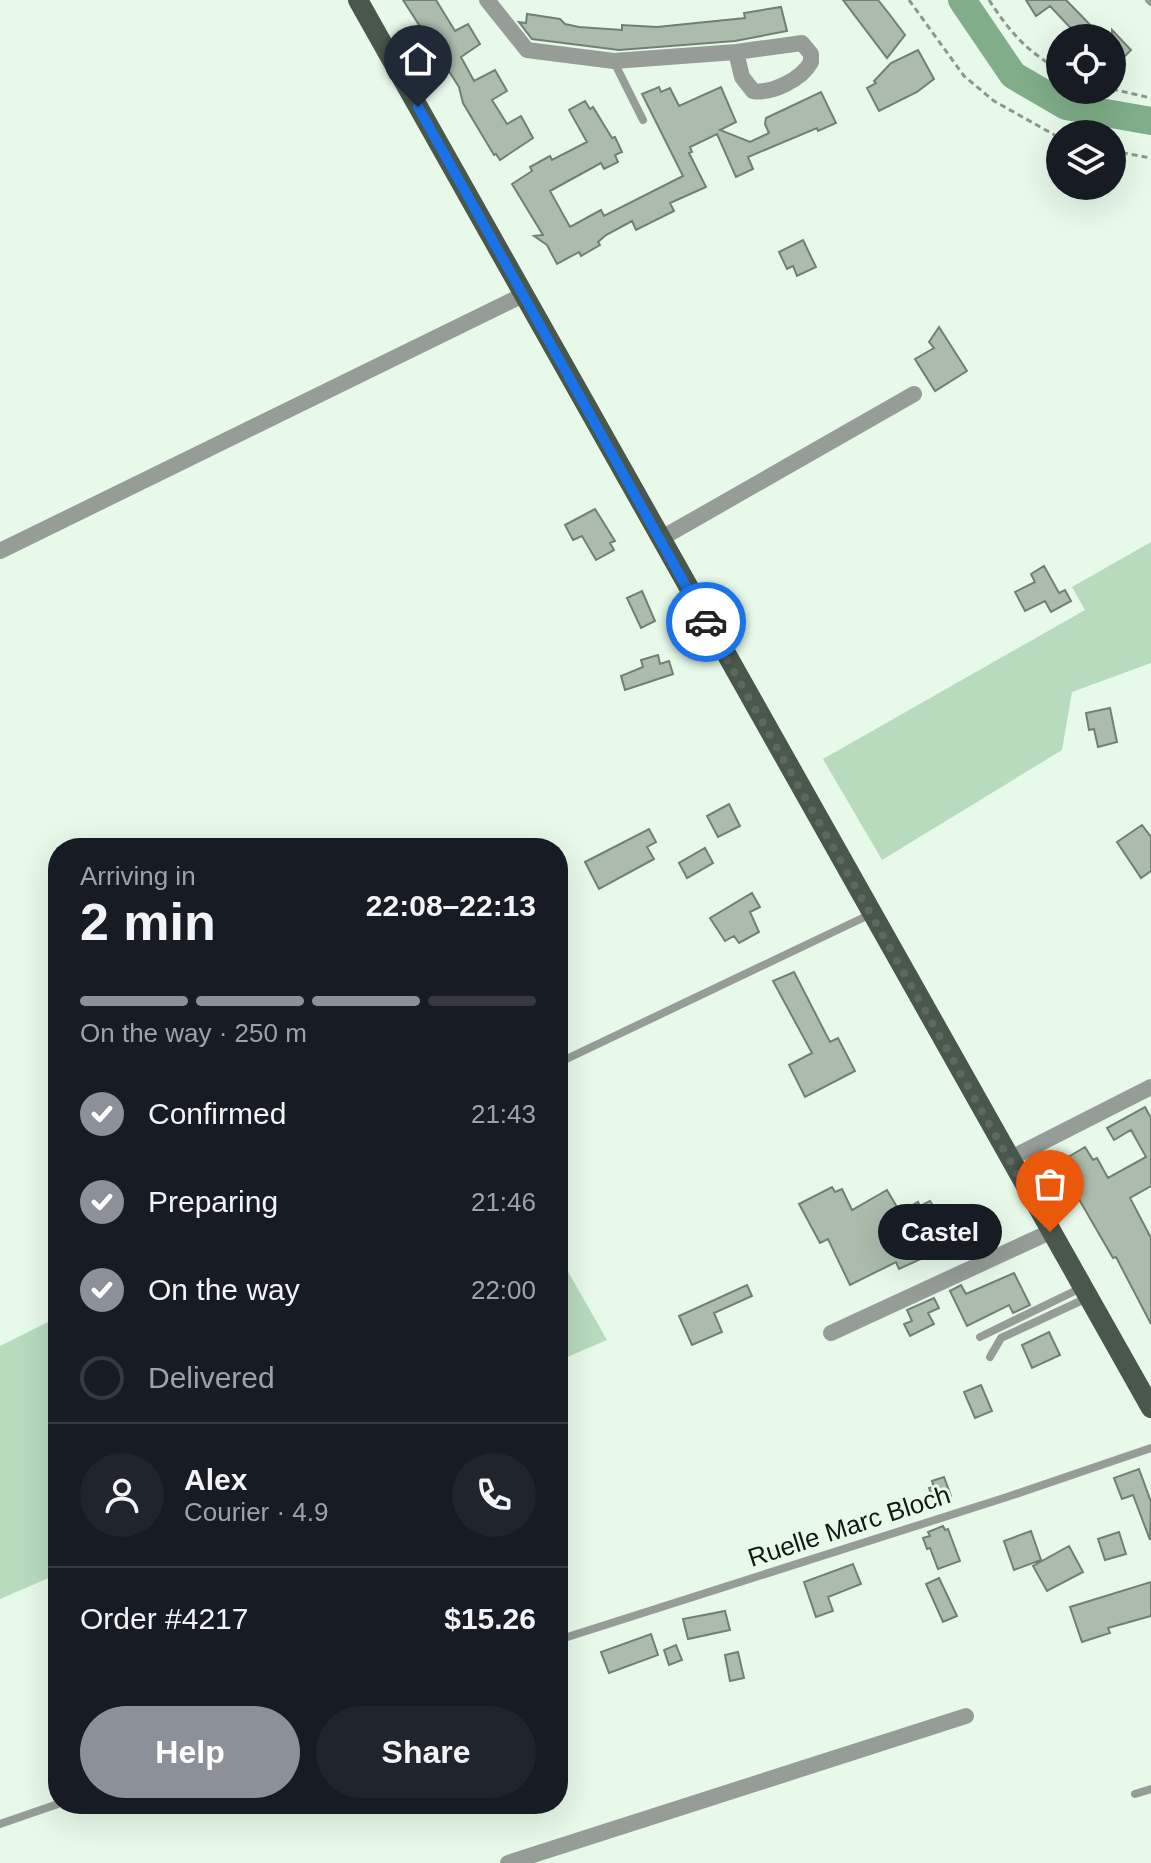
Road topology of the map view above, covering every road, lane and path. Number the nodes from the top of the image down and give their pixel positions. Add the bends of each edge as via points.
1 (358, 0) edge
2 (487, 0) edge
3 (909, 0) edge
4 (989, 0) edge
5 (736, 52) dead end
6 (614, 61) junction
7 (1046, 62) edge
8 (1126, 92) edge
9 (1151, 98) edge
10 (643, 120) dead end
11 (1046, 130) edge
12 (1126, 154) edge
13 (1151, 158) edge
14 (523, 295) junction
15 (914, 394) dead end
16 (660, 539) junction
17 (0, 551) edge
18 (871, 914) junction
19 (568, 1058) edge
20 (1151, 1087) edge
21 (1009, 1159) junction
22 (1050, 1232) junction
23 (1085, 1292) junction
24 (831, 1333) dead end
25 (980, 1337) dead end
26 (990, 1357) dead end
27 (1151, 1408) edge
28 (1151, 1448) edge
29 (568, 1637) edge
30 (966, 1716) dead end
31 (1151, 1789) edge
32 (1135, 1794) dead end
33 (48, 1807) edge
34 (0, 1824) edge
35 (508, 1863) edge

1 - 14 main road
2 - 6 street via 527,50
3 - 11 path via 964,76 994,101
4 - 7 path via 1006,27
5 - 6 street
6 - 10 lane
8 - 9 path
12 - 13 path
14 - 16 main road
14 - 17 street
15 - 16 street
16 - 18 main road
18 - 19 lane
18 - 21 main road
20 - 21 street
21 - 22 main road
22 - 23 main road
22 - 24 street
23 - 25 lane
23 - 26 lane via 1001,1338
23 - 27 main road
28 - 29 lane, Ruelle Marc Bloch
30 - 35 street
31 - 32 lane
33 - 34 lane

